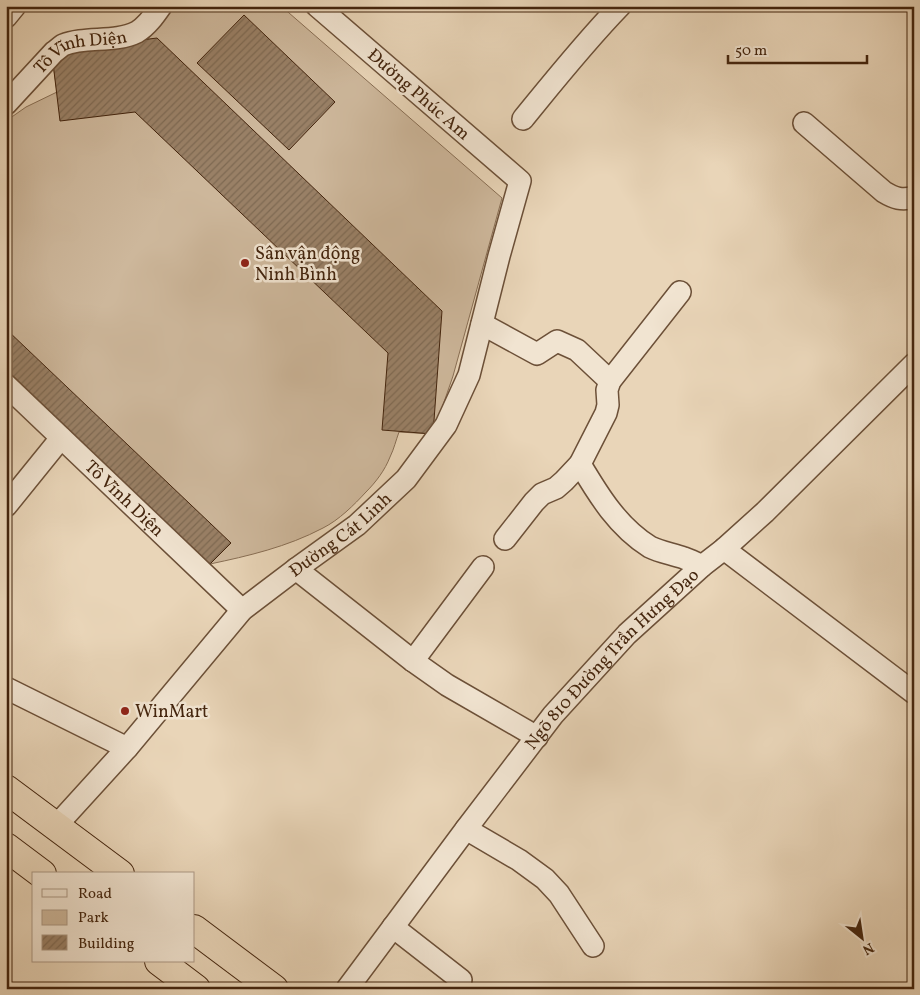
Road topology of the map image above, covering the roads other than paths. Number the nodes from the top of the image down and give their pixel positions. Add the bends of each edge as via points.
1 (15, 6) edge
2 (161, 6) edge
3 (317, 6) edge
4 (620, 6) edge
5 (6, 17) edge
6 (6, 104) edge
7 (523, 120) dead end
8 (804, 123) dead end
9 (520, 181) joint
10 (914, 197) edge
11 (680, 292) dead end
12 (482, 324) junction
13 (914, 364) edge
14 (610, 381) junction
15 (6, 385) edge
16 (61, 438) junction
17 (580, 464) junction
18 (6, 506) edge
19 (505, 539) dead end
20 (724, 549) junction
21 (702, 566) junction
22 (483, 567) dead end
23 (296, 569) junction
24 (242, 610) junction
25 (413, 661) junction
26 (6, 688) edge
27 (914, 693) edge
28 (537, 738) junction
29 (127, 748) junction
30 (6, 788) edge
31 (56, 826) junction
32 (466, 829) junction
33 (6, 847) edge
34 (39, 872) edge
35 (117, 872) edge
36 (393, 927) junction
37 (195, 930) edge
38 (593, 946) dead end
39 (160, 962) edge
40 (461, 980) dead end
41 (188, 986) edge
42 (274, 989) edge
43 (347, 989) edge

1 - 5 street
2 - 6 street, Tô Vĩnh Diện via 136,32 62,46
3 - 9 street, Đường Phúc Am
4 - 7 street
8 - 10 street via 884,192 894,198
9 - 12 street, Đường Cát Linh
11 - 14 street
12 - 14 street via 537,354 557,341 577,350
12 - 23 street, Đường Cát Linh via 469,375 446,425 406,479 357,525
13 - 20 street, Ngõ 810 Đường Trần Hưng Đạo
14 - 17 street via 606,413
15 - 16 street, Tô Vĩnh Diện
16 - 18 street
16 - 24 street, Tô Vĩnh Diện
17 - 19 street via 556,488 542,494
17 - 21 street via 600,498 629,532 652,548
20 - 21 street, Ngõ 810 Đường Trần Hưng Đạo
20 - 27 street
21 - 28 street, Ngõ 810 Đường Trần Hưng Đạo via 628,634
22 - 25 street
23 - 24 street, Đường Cát Linh
23 - 25 street
24 - 29 street, Đường Cát Linh
25 - 28 street
26 - 29 street
28 - 32 street, Ngõ 810 Đường Trần Hưng Đạo
29 - 31 street, Đường Cát Linh
30 - 31 highway
31 - 35 highway
32 - 36 street, Ngõ 810 Đường Trần Hưng Đạo
32 - 38 street via 545,879 559,894
33 - 34 highway
36 - 40 street
36 - 43 street, Ngõ 810 Đường Trần Hưng Đạo
37 - 42 highway
39 - 41 highway

